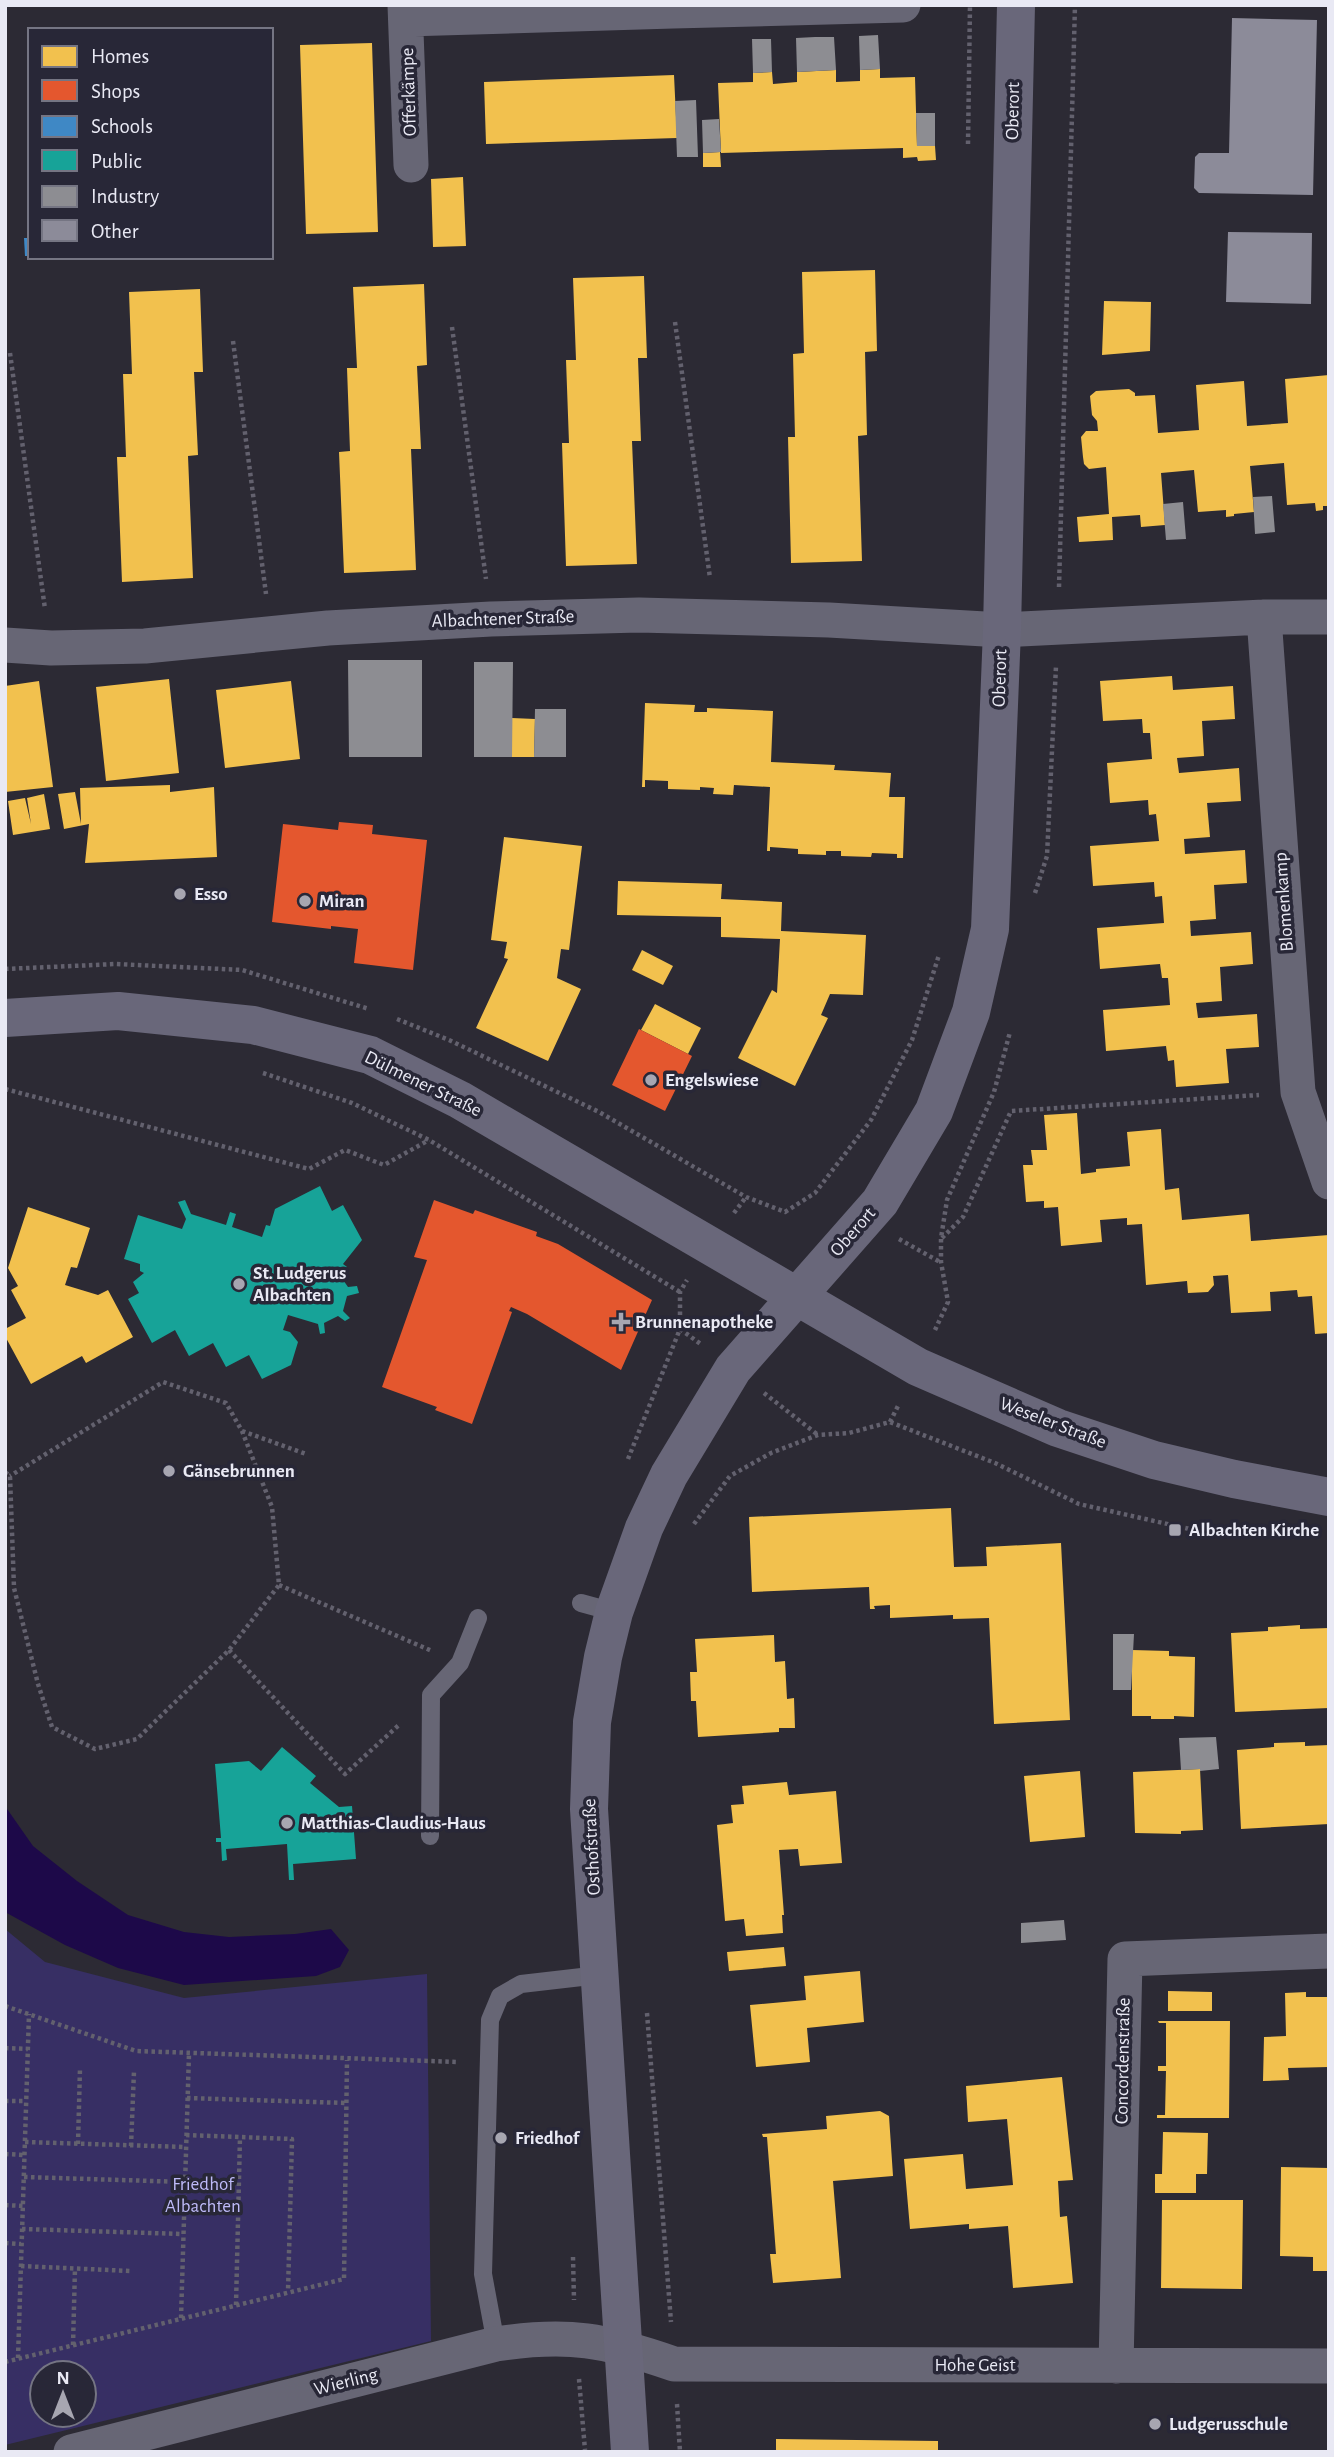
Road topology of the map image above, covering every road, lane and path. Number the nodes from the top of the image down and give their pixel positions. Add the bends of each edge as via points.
1 (903, 5) edge
2 (1016, 5) edge
3 (673, 8) edge
4 (406, 12) edge
5 (411, 165) dead end
6 (675, 322) dead end
7 (452, 327) dead end
8 (233, 341) dead end
9 (10, 353) dead end
10 (715, 617) junction
11 (1264, 617) junction
12 (1329, 617) edge
13 (491, 619) junction
14 (1002, 630) junction
15 (272, 633) junction
16 (5, 645) edge
17 (51, 648) junction
18 (5, 1018) edge
19 (257, 1071) dead end
20 (5, 1088) edge
21 (1298, 1092) junction
22 (429, 1140) junction
23 (1329, 1182) edge
24 (815, 1193) dead end
25 (746, 1197) dead end
26 (797, 1297) junction
27 (948, 1302) dead end
28 (242, 1431) junction
29 (306, 1454) dead end
30 (626, 1463) dead end
31 (8, 1474) edge
32 (1329, 1497) edge
33 (692, 1529) dead end
34 (1294, 1534) dead end
35 (279, 1585) junction
36 (478, 1618) dead end
37 (229, 1650) junction
38 (460, 1663) junction
39 (431, 1695) junction
40 (430, 1836) dead end
41 (1329, 1951) edge
42 (599, 1975) junction
43 (646, 2004) dead end
44 (5, 2006) edge
45 (29, 2014) junction
46 (5, 2048) edge
47 (28, 2049) junction
48 (189, 2053) junction
49 (347, 2060) junction
50 (489, 2063) junction
51 (80, 2068) dead end
52 (134, 2071) dead end
53 (187, 2098) junction
54 (5, 2101) edge
55 (26, 2101) junction
56 (346, 2103) junction
57 (186, 2135) junction
58 (240, 2137) junction
59 (25, 2142) junction
60 (78, 2144) junction
61 (131, 2146) junction
62 (186, 2147) junction
63 (5, 2154) edge
64 (24, 2155) junction
65 (24, 2177) junction
66 (185, 2182) junction
67 (5, 2205) edge
68 (23, 2206) junction
69 (22, 2229) junction
70 (183, 2234) junction
71 (5, 2243) edge
72 (22, 2244) junction
73 (21, 2266) junction
74 (75, 2268) junction
75 (130, 2271) dead end
76 (288, 2292) junction
77 (236, 2305) junction
78 (181, 2318) junction
79 (496, 2344) junction
80 (73, 2345) junction
81 (623, 2346) junction
82 (18, 2358) junction
83 (5, 2362) edge
84 (674, 2364) junction
85 (1116, 2366) junction
86 (1329, 2366) edge
87 (71, 2452) edge
88 (630, 2452) edge
89 (680, 2452) edge

1 - 3 street, Offerkämpe
2 - 14 main road, Oberort
3 - 4 street, Offerkämpe
4 - 5 street, Offerkämpe
6 - 10 path
7 - 13 path
8 - 15 path
9 - 17 path
10 - 13 street, Albachtener Straße
10 - 14 street, Albachtener Straße
11 - 12 street
11 - 14 street
11 - 21 street, Blomenkamp
13 - 15 street, Albachtener Straße
14 - 26 main road, Oberort via 990,929 971,1012 934,1111 880,1202
15 - 17 street, Albachtener Straße via 145,646
16 - 17 street, Albachtener Straße
18 - 26 main road, Dülmener Straße via 118,1011 253,1025 370,1055 460,1100
19 - 22 path via 352,1103
20 - 22 path via 309,1169 345,1150 384,1164
21 - 23 street, Blomenkamp
21 - 27 path via 1012,1111 963,1216 941,1238
22 - 30 path via 680,1292 680,1329
24 - 25 path via 785,1212
26 - 32 main road, Weseler Straße via 918,1367 1058,1428 1154,1460
26 - 42 main road, Osthofstraße via 733,1369 597,1607 603,1657 592,1734 589,1808
28 - 29 path
28 - 31 path via 226,1403 163,1382
28 - 35 path via 272,1507
31 - 37 path via 14,1588 52,1727 95,1749 137,1739
33 - 34 path via 730,1476 771,1453 818,1435 849,1433 890,1422 995,1463 1079,1504 1194,1530
35 - 37 path
35 - 38 path
36 - 38 lane
37 - 39 path via 345,1774
38 - 39 lane
39 - 40 lane
41 - 85 street, Concordenstraße via 1125,1959
42 - 50 lane via 521,1984 499,1996 489,2020
42 - 81 main road, Osthofstraße
43 - 84 path
44 - 45 path
45 - 47 path
45 - 48 path via 136,2051
46 - 47 path
47 - 55 path
48 - 49 path
48 - 53 path
49 - 50 path
49 - 56 path
50 - 79 lane via 484,2274
51 - 60 path
52 - 61 path
53 - 56 path
53 - 57 path
54 - 55 path
55 - 59 path
56 - 76 path via 344,2279
57 - 58 path
57 - 62 path
58 - 76 path via 292,2139
58 - 77 path
59 - 60 path
59 - 64 path
60 - 61 path
61 - 62 path
62 - 66 path
63 - 64 path
64 - 65 path
65 - 66 path
65 - 68 path
66 - 70 path
67 - 68 path
68 - 69 path
69 - 70 path
69 - 72 path
70 - 78 path
71 - 72 path
72 - 73 path
73 - 74 path
73 - 82 path
74 - 75 path
74 - 80 path
76 - 77 path
77 - 78 path
78 - 80 path
79 - 81 street, Wierling via 575,2338
79 - 87 street, Wierling
80 - 82 path
81 - 84 street, Hohe Geist
81 - 88 main road, Osthofstraße
82 - 83 path
84 - 85 street, Hohe Geist
84 - 89 path
85 - 86 street, Hohe Geist

